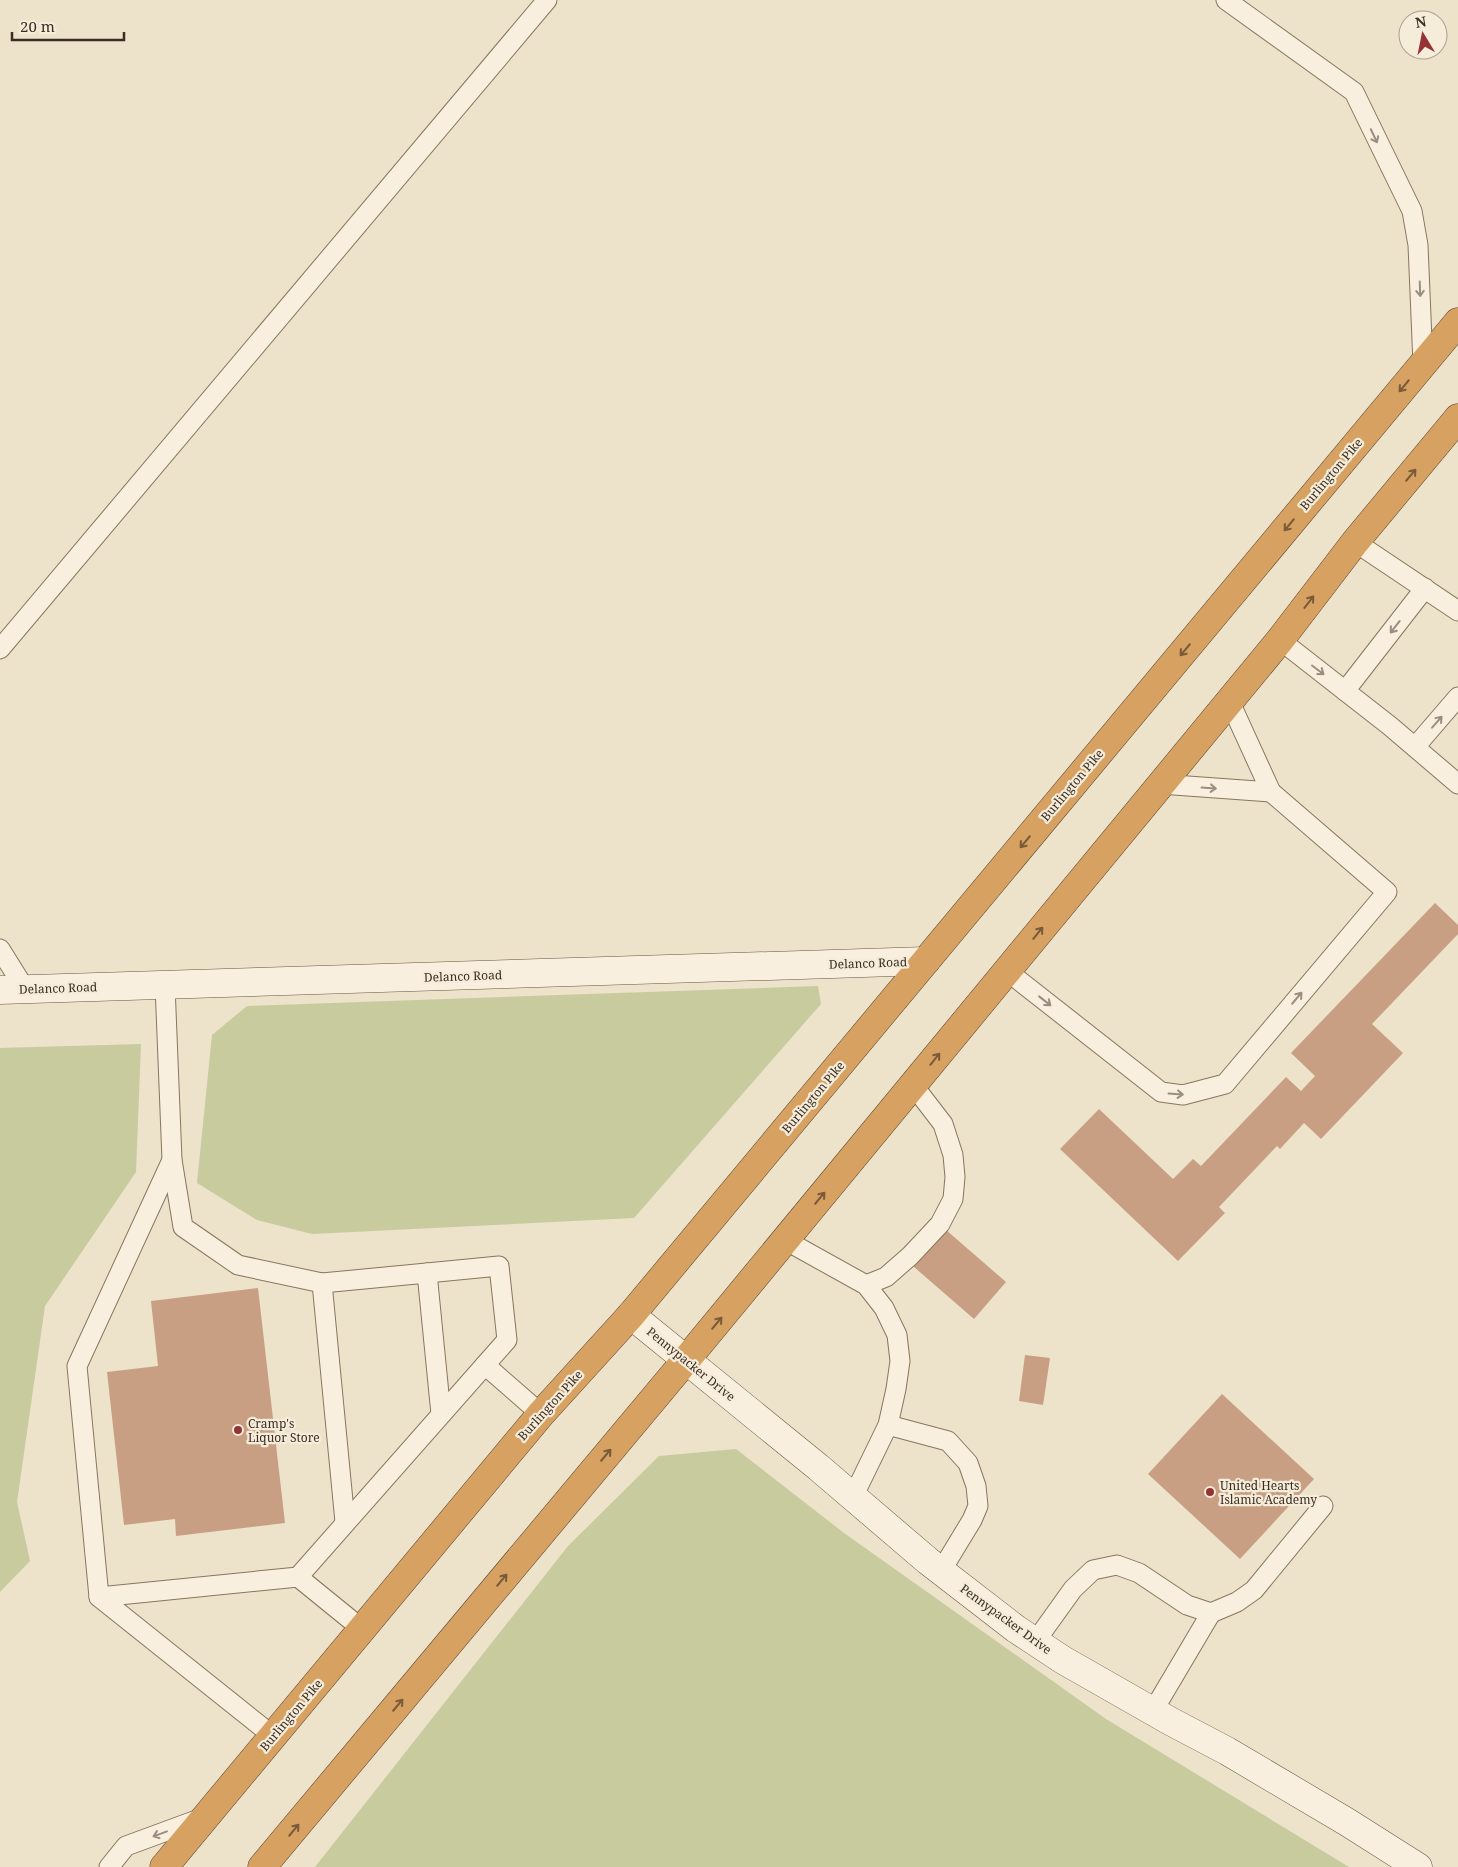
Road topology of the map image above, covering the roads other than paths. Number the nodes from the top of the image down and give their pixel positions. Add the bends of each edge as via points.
1 (546, 0) edge
2 (1226, 0) edge
3 (1458, 322) edge
4 (1423, 364) junction
5 (1458, 418) edge
6 (1355, 542) junction
7 (1425, 588) junction
8 (1458, 611) edge
9 (1280, 640) junction
10 (0, 649) edge
11 (1345, 691) junction
12 (1458, 697) edge
13 (1229, 700) junction
14 (1415, 747) junction
15 (1160, 784) junction
16 (1458, 784) edge
17 (1271, 792) junction
18 (0, 949) edge
19 (926, 961) junction
20 (1007, 971) junction
21 (166, 985) junction
22 (12, 990) edge
23 (913, 1085) junction
24 (172, 1160) junction
25 (785, 1240) junction
26 (427, 1273) junction
27 (322, 1283) junction
28 (866, 1285) junction
29 (631, 1316) junction
30 (686, 1360) junction
31 (485, 1365) junction
32 (441, 1414) junction
33 (541, 1414) junction
34 (888, 1425) junction
35 (853, 1497) junction
36 (1323, 1506) dead end
37 (345, 1522) junction
38 (941, 1571) junction
39 (298, 1577) junction
40 (99, 1597) junction
41 (1211, 1613) junction
42 (362, 1629) junction
43 (1035, 1642) junction
44 (1153, 1711) junction
45 (273, 1736) junction
46 (206, 1817) junction
47 (109, 1867) edge
48 (164, 1867) edge
49 (262, 1867) edge
50 (1418, 1867) edge

1 - 10 lane
2 -> 4 lane via 1354,92 1412,211 1418,245
3 - 4 highway, Burlington Pike
4 -> 19 highway, Burlington Pike
6 -> 5 highway
6 - 7 lane
9 -> 6 highway
7 - 8 lane
7 -> 11 lane
9 -> 11 lane
9 - 13 highway
11 - 14 lane
14 -> 12 lane
13 - 15 highway
13 - 17 lane
14 - 16 lane
15 -> 17 lane
20 -> 15 highway
20 -> 17 lane via 1161,1092 1183,1095 1224,1084 1387,892
18 - 22 lane
19 - 21 street, Delanco Road
19 - 29 highway, Burlington Pike
23 -> 20 highway
21 - 22 street, Delanco Road
21 - 24 lane
25 -> 23 highway
23 - 28 lane via 943,1124 953,1155 953,1199 940,1224 910,1256 886,1277
24 - 27 lane via 183,1227 238,1265
24 - 40 lane via 77,1366
25 - 28 lane
30 -> 25 highway
26 - 27 lane
26 - 31 lane via 499,1266 507,1340
26 - 32 lane
27 - 37 lane
28 - 34 lane via 884,1308 897,1335 900,1361
29 - 30 street, Pennypacker Drive
29 - 33 highway, Burlington Pike
30 - 35 street, Pennypacker Drive
49 -> 30 highway
31 - 32 lane
31 - 33 lane
32 - 37 lane
33 - 42 highway, Burlington Pike
34 - 35 lane
34 - 38 lane via 948,1441 968,1462 978,1506
35 - 38 street, Pennypacker Drive
36 - 41 lane via 1254,1590 1237,1602
37 - 39 lane
38 - 43 street, Pennypacker Drive
39 - 40 lane
39 - 42 lane
40 - 45 lane
41 - 43 lane via 1187,1605 1139,1574 1117,1565 1093,1570 1073,1590
41 - 44 lane
42 - 45 highway, Burlington Pike
43 - 44 street, Pennypacker Drive
44 - 50 street, Pennypacker Drive via 1227,1751
45 - 46 highway, Burlington Pike
46 -> 47 lane via 126,1846
46 - 48 highway, Burlington Pike

